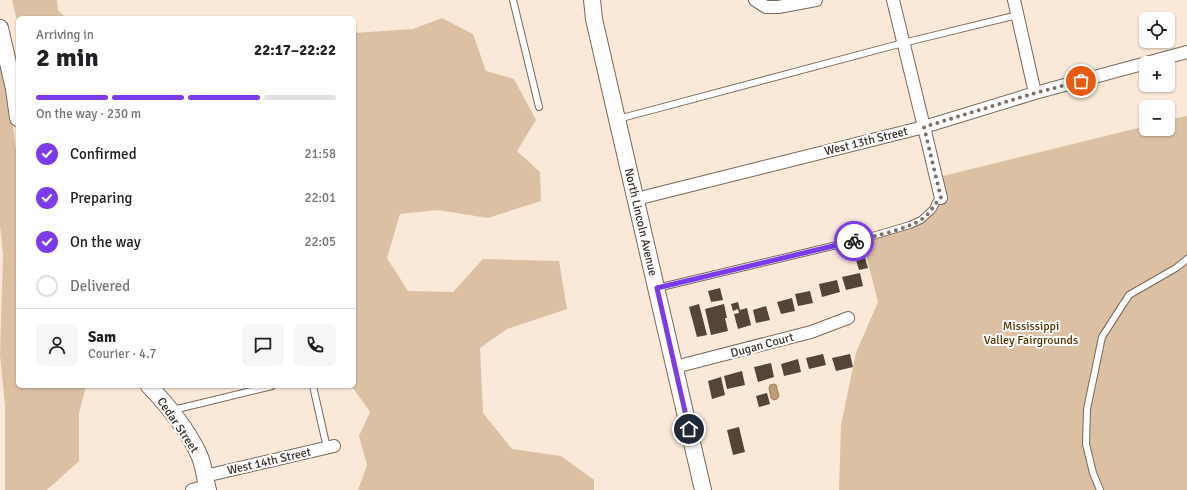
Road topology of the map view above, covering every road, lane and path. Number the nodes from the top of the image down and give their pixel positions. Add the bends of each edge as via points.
1 (513, 0) edge
2 (592, 0) edge
3 (755, 0) edge
4 (816, 0) edge
5 (893, 0) edge
6 (1014, 0) edge
7 (1018, 15) junction
8 (0, 28) edge
9 (903, 43) junction
10 (1187, 52) edge
11 (1035, 93) junction
12 (16, 104) edge
13 (539, 107) dead end
14 (617, 119) junction
15 (924, 127) junction
16 (941, 198) joint
17 (636, 200) junction
18 (1187, 259) edge
19 (657, 288) junction
20 (848, 318) dead end
21 (676, 367) junction
22 (151, 388) edge
23 (264, 388) edge
24 (314, 388) edge
25 (171, 410) junction
26 (331, 447) joint
27 (203, 486) edge
28 (703, 490) edge
29 (1100, 490) edge

1 - 13 lane
2 - 14 street, North Lincoln Avenue
3 - 4 street via 766,7
5 - 9 street
6 - 7 street
7 - 9 lane
7 - 11 street
8 - 12 street
9 - 14 lane
9 - 15 street
10 - 11 street, West 13th Street
11 - 15 street, West 13th Street
14 - 17 street, North Lincoln Avenue
15 - 16 street
15 - 17 street, West 13th Street
16 - 19 lane via 933,210 910,226
17 - 19 street, North Lincoln Avenue
18 - 29 lane via 1129,295 1102,337 1087,409 1086,444
19 - 21 street, North Lincoln Avenue
20 - 21 street, Dugan Court via 811,332
21 - 28 street, North Lincoln Avenue
22 - 25 street, Cedar Street
23 - 25 lane
24 - 26 lane
25 - 27 street, Cedar Street via 200,457
26 - 27 street, West 14th Street

